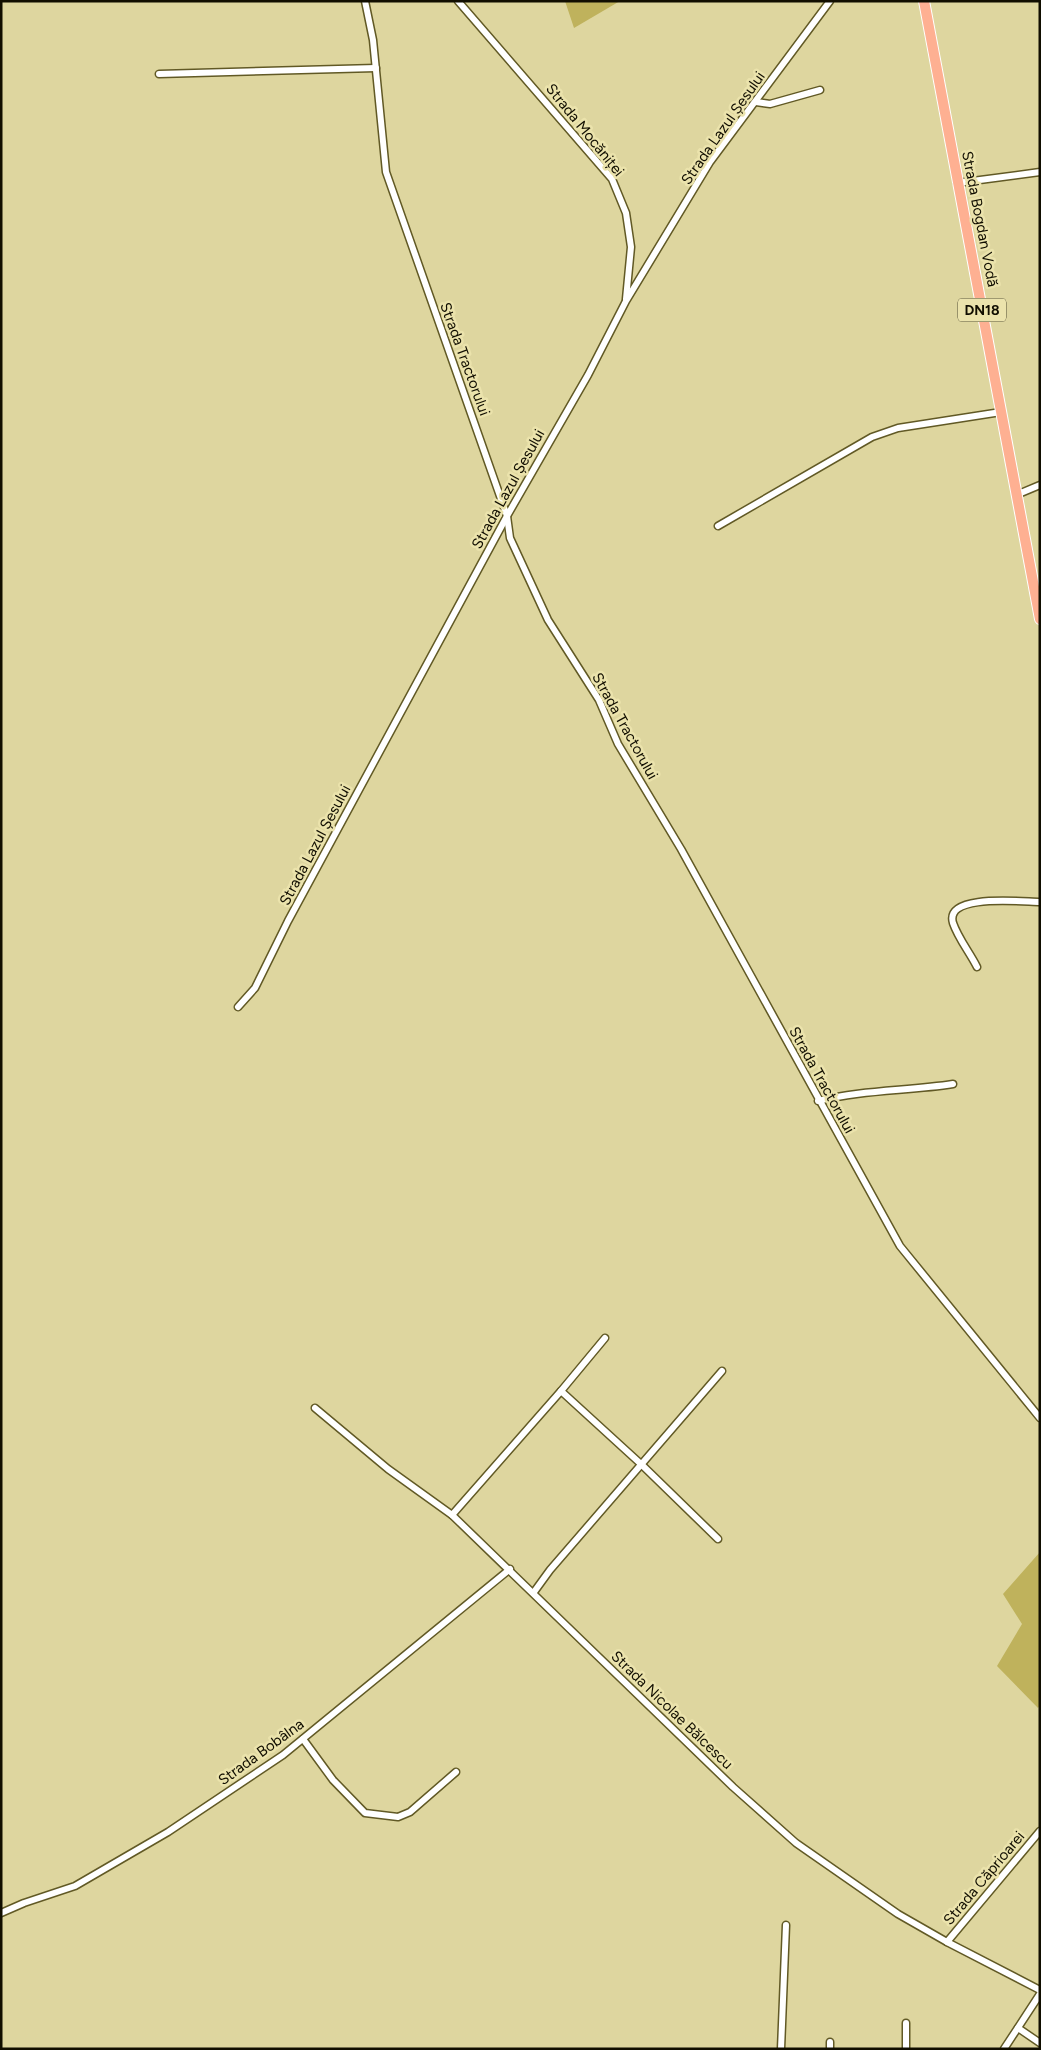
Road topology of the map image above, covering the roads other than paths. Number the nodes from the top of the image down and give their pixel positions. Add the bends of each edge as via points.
1 (365, 1) edge
2 (458, 1) edge
3 (830, 1) edge
4 (924, 1) edge
5 (376, 68) junction
6 (159, 74) dead end
7 (820, 90) dead end
8 (756, 102) junction
9 (1040, 172) edge
10 (957, 182) junction
11 (626, 301) junction
12 (1001, 412) junction
13 (1040, 485) edge
14 (1016, 495) junction
15 (507, 516) junction
16 (718, 526) dead end
17 (1040, 619) edge
18 (1040, 902) edge
19 (977, 967) dead end
20 (238, 1008) dead end
21 (953, 1084) dead end
22 (818, 1100) junction
23 (605, 1338) dead end
24 (722, 1371) dead end
25 (561, 1391) junction
26 (315, 1408) dead end
27 (1040, 1418) edge
28 (642, 1465) junction
29 (452, 1515) junction
30 (718, 1539) dead end
31 (510, 1569) junction
32 (534, 1592) junction
33 (303, 1739) junction
34 (456, 1772) dead end
35 (1040, 1831) edge
36 (1, 1913) edge
37 (786, 1925) dead end
38 (947, 1942) junction
39 (1040, 1992) edge
40 (906, 2024) dead end
41 (1018, 2028) junction
42 (1040, 2043) edge
43 (781, 2049) edge
44 (906, 2049) edge
45 (1004, 2049) edge

1 - 5 street, Strada Tractorului
2 - 11 street, Strada Mocăniței via 612,179 626,213 631,247
3 - 8 street, Strada Lazul Șesului
4 - 10 main road, Strada Bogdan Vodă / DN18
5 - 6 street
5 - 15 street, Strada Tractorului via 386,172
7 - 8 street via 770,104
8 - 11 street, Strada Lazul Șesului via 710,162
9 - 10 street
10 - 12 main road, Strada Bogdan Vodă / DN18
11 - 15 street, Strada Lazul Șesului via 588,375
12 - 14 main road, Strada Bogdan Vodă / DN18
12 - 16 street via 898,428 872,437
13 - 14 street
14 - 17 main road, Strada Bogdan Vodă / DN18
15 - 20 street, Strada Lazul Șesului via 254,988
15 - 22 street, Strada Tractorului via 510,538 548,620 599,700 618,744 681,849
18 - 19 street via 977,902 958,907 953,913 953,922
21 - 22 street via 843,1094
22 - 27 street, Strada Tractorului via 900,1246
23 - 25 street
24 - 28 street
25 - 28 street
25 - 29 street
26 - 29 street, Strada Nicolae Bălcescu via 388,1469
28 - 30 street
28 - 32 street
29 - 31 street, Strada Nicolae Bălcescu
31 - 32 street, Strada Nicolae Bălcescu
31 - 33 street, Strada Bobâlna
32 - 38 street, Strada Nicolae Bălcescu via 732,1787 796,1843 898,1914
33 - 34 street via 333,1780 365,1813 398,1817 410,1812
33 - 36 street, Strada Bobâlna via 161,1836 75,1886
35 - 38 street, Strada Căprioarei
37 - 43 street
38 - 39 street, Strada Nicolae Bălcescu
39 - 41 street
40 - 44 street
41 - 42 street
41 - 45 street

